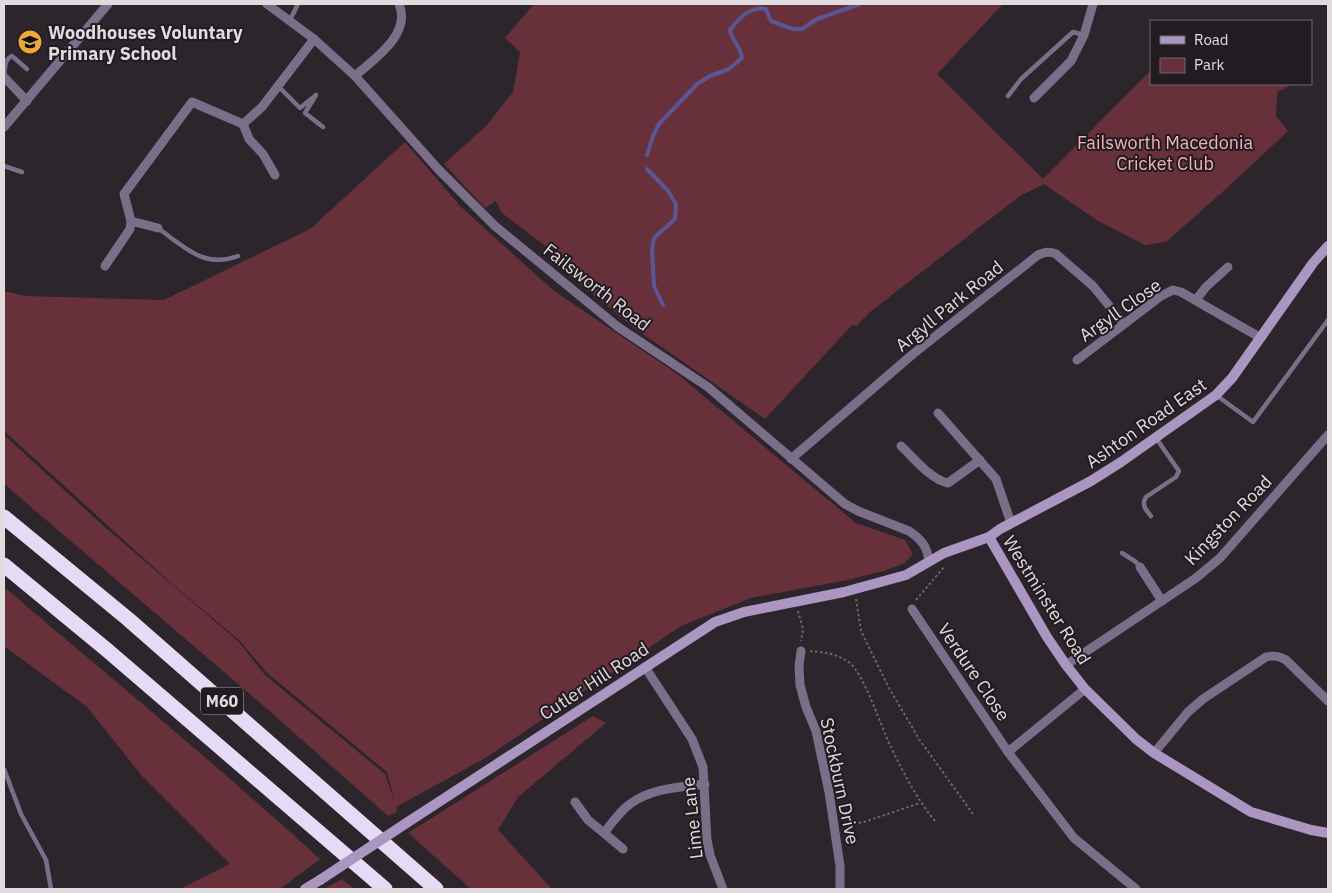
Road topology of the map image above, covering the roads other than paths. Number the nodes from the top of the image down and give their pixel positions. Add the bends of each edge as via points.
1 (108, 4) edge
2 (267, 4) edge
3 (298, 4) edge
4 (399, 4) edge
5 (1093, 4) edge
6 (290, 21) junction
7 (1084, 35) junction
8 (314, 39) junction
9 (28, 69) dead end
10 (355, 76) junction
11 (4, 77) edge
12 (278, 86) junction
13 (1008, 96) dead end
14 (1034, 98) dead end
15 (26, 102) junction
16 (244, 124) junction
17 (4, 127) edge
18 (323, 128) dead end
19 (4, 166) edge
20 (22, 172) dead end
21 (275, 175) dead end
22 (131, 221) junction
23 (158, 228) joint
24 (1328, 246) edge
25 (238, 256) dead end
26 (105, 266) dead end
27 (1228, 267) dead end
28 (1196, 300) junction
29 (1328, 320) edge
30 (1124, 324) junction
31 (1262, 338) junction
32 (1077, 360) dead end
33 (1216, 395) junction
34 (938, 413) dead end
35 (1156, 438) junction
36 (1327, 438) edge
37 (901, 446) dead end
38 (791, 459) junction
39 (980, 460) junction
40 (1151, 516) dead end
41 (4, 517) edge
42 (1011, 523) junction
43 (989, 537) junction
44 (1122, 553) dead end
45 (929, 561) junction
46 (4, 565) edge
47 (1140, 567) joint
48 (1162, 602) junction
49 (912, 610) road end
50 (801, 651) road end
51 (1066, 665) junction
52 (645, 667) junction
53 (1085, 688) junction
54 (1328, 701) edge
55 (1008, 752) junction
56 (1154, 753) junction
57 (4, 769) edge
58 (706, 784) junction
59 (575, 802) dead end
60 (604, 833) junction
61 (1328, 833) edge
62 (622, 849) dead end
63 (51, 889) edge
64 (305, 889) edge
65 (384, 889) edge
66 (436, 889) edge
67 (723, 889) edge
68 (840, 889) edge
69 (1136, 889) edge

1 - 15 street
2 - 6 street, Failsworth Road
3 - 6 lane
4 - 10 street via 402,17 395,36 383,52
5 - 7 street
6 - 8 street, Failsworth Road
7 - 13 lane via 1074,32 1020,79
7 - 14 street via 1071,62
8 - 10 street, Failsworth Road
8 - 12 street
9 - 11 lane via 9,57
10 - 38 street, Failsworth Road via 429,159 495,226 618,327 708,387
11 - 15 street
12 - 16 street
12 - 18 lane via 300,108 316,94 305,113
15 - 17 street
16 - 21 street via 249,140 263,154
16 - 22 street via 192,102 124,194
19 - 20 lane
22 - 23 street
22 - 26 street via 130,229
23 - 25 lane via 202,257 214,261
24 - 31 street, Ashton Road East
27 - 28 street
28 - 30 street, Argyll Close via 1182,292 1168,291
28 - 31 street, Argyll Close
29 - 33 lane via 1253,422
30 - 32 street, Argyll Close
30 - 38 street, Argyll Park Road via 1093,286 1056,254 1045,252 913,354
31 - 33 street, Ashton Road East
33 - 35 street, Ashton Road East
34 - 39 street
35 - 40 lane via 1179,471 1146,497 1144,506
35 - 42 street, Ashton Road East via 1091,481
36 - 48 street, Kingston Road via 1220,558
37 - 39 street via 932,476 948,483
38 - 45 street, Failsworth Road via 845,504 915,536 926,547
39 - 42 street via 996,479
41 - 66 highway, M60 via 128,619
42 - 43 street, Ashton Road East
43 - 45 street, Ashton Road East
43 - 51 street, Westminster Road
44 - 47 lane
45 - 52 street, Cutler Hill Road via 906,575 854,590 744,612 715,622
46 - 65 highway, M60
47 - 48 street
48 - 51 street, Kingston Road
49 - 55 street, Verdure Close
50 - 68 street, Stockburn Drive via 798,666 800,685 816,731 829,792 840,866
51 - 53 street, Westminster Road
52 - 58 street, Lime Lane via 692,739
52 - 64 street, Cutler Hill Road, bridge
53 - 55 street
53 - 56 street, Westminster Road via 1118,723
54 - 56 street via 1286,660 1280,656 1266,657 1203,699
55 - 69 street, Verdure Close via 1074,838
56 - 61 street, Westminster Road via 1251,812
57 - 63 lane via 21,814 46,860
58 - 60 street via 642,796 629,804
58 - 67 street, Lime Lane via 707,840
59 - 60 street via 588,820
60 - 62 street

